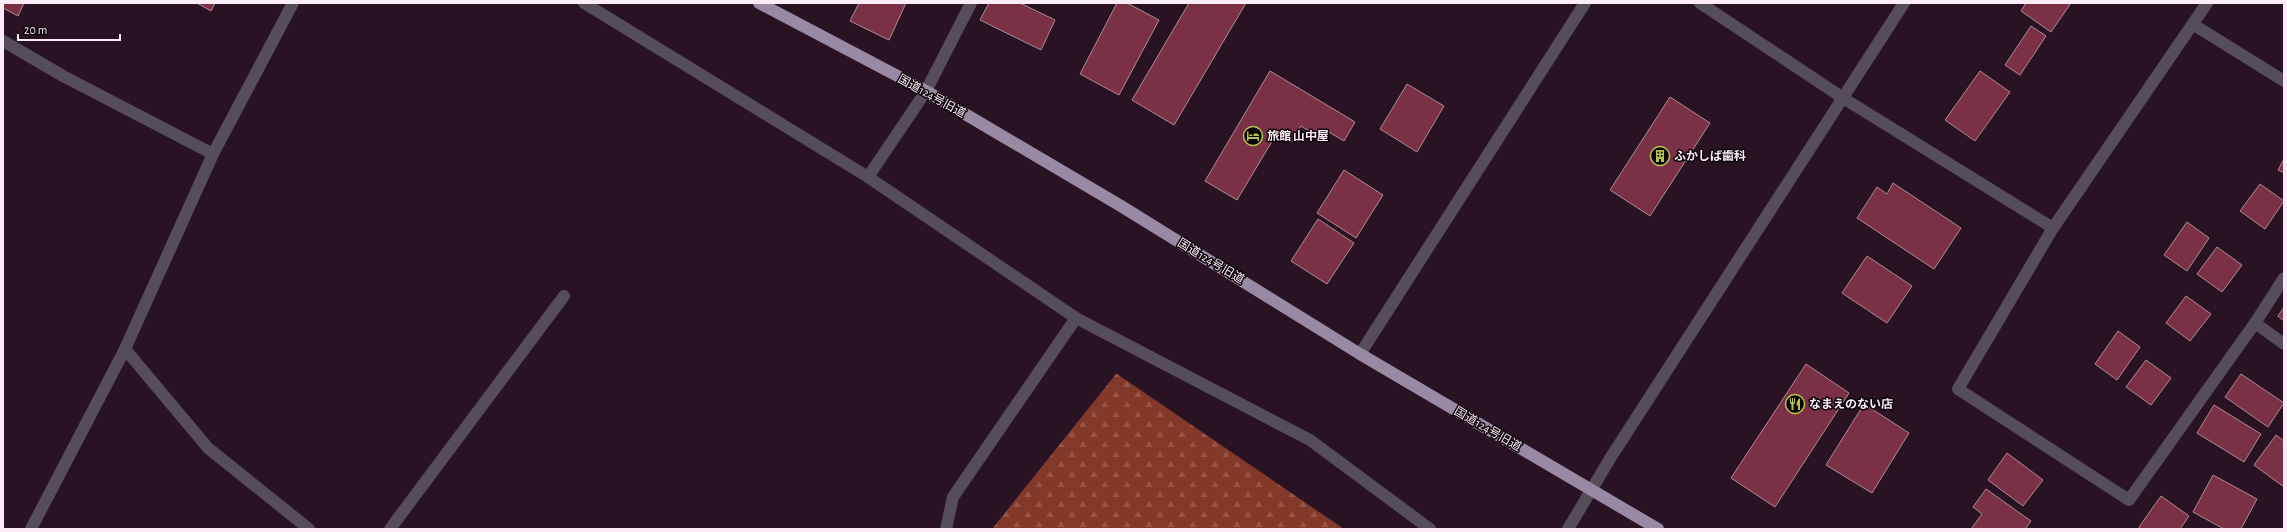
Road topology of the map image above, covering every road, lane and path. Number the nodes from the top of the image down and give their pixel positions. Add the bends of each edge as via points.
1 (293, 3) edge
2 (584, 3) edge
3 (759, 3) edge
4 (971, 3) edge
5 (1585, 3) edge
6 (1700, 3) edge
7 (1904, 3) edge
8 (2207, 3) edge
9 (2194, 25) junction
10 (3, 41) edge
11 (2284, 81) edge
12 (926, 91) junction
13 (1843, 98) junction
14 (213, 154) junction
15 (868, 177) junction
16 (2053, 228) junction
17 (2284, 278) edge
18 (564, 296) dead end
19 (1076, 318) junction
20 (2255, 323) junction
21 (2284, 344) edge
22 (124, 349) junction
23 (1360, 354) junction
24 (1591, 488) junction
25 (31, 529) edge
26 (310, 529) edge
27 (390, 529) edge
28 (946, 529) edge
29 (1430, 529) edge
30 (1568, 529) edge
31 (1658, 529) edge

1 - 14 street
2 - 15 street
3 - 12 highway, 国道124号旧道
4 - 12 street
5 - 23 street
6 - 13 street
7 - 13 street
8 - 9 street
9 - 11 street
9 - 16 street
10 - 14 street via 63,76
12 - 15 street
12 - 23 highway, 国道124号旧道 via 1121,206
13 - 16 street
13 - 24 street
14 - 22 street
15 - 19 street
16 - 20 street via 1958,389 2129,500
17 - 20 street
18 - 27 street
19 - 28 street via 953,497
19 - 29 street via 1310,440
20 - 21 street
22 - 25 street
22 - 26 street via 208,448
23 - 24 highway, 国道124号旧道
24 - 30 street
24 - 31 highway, 国道124号旧道

